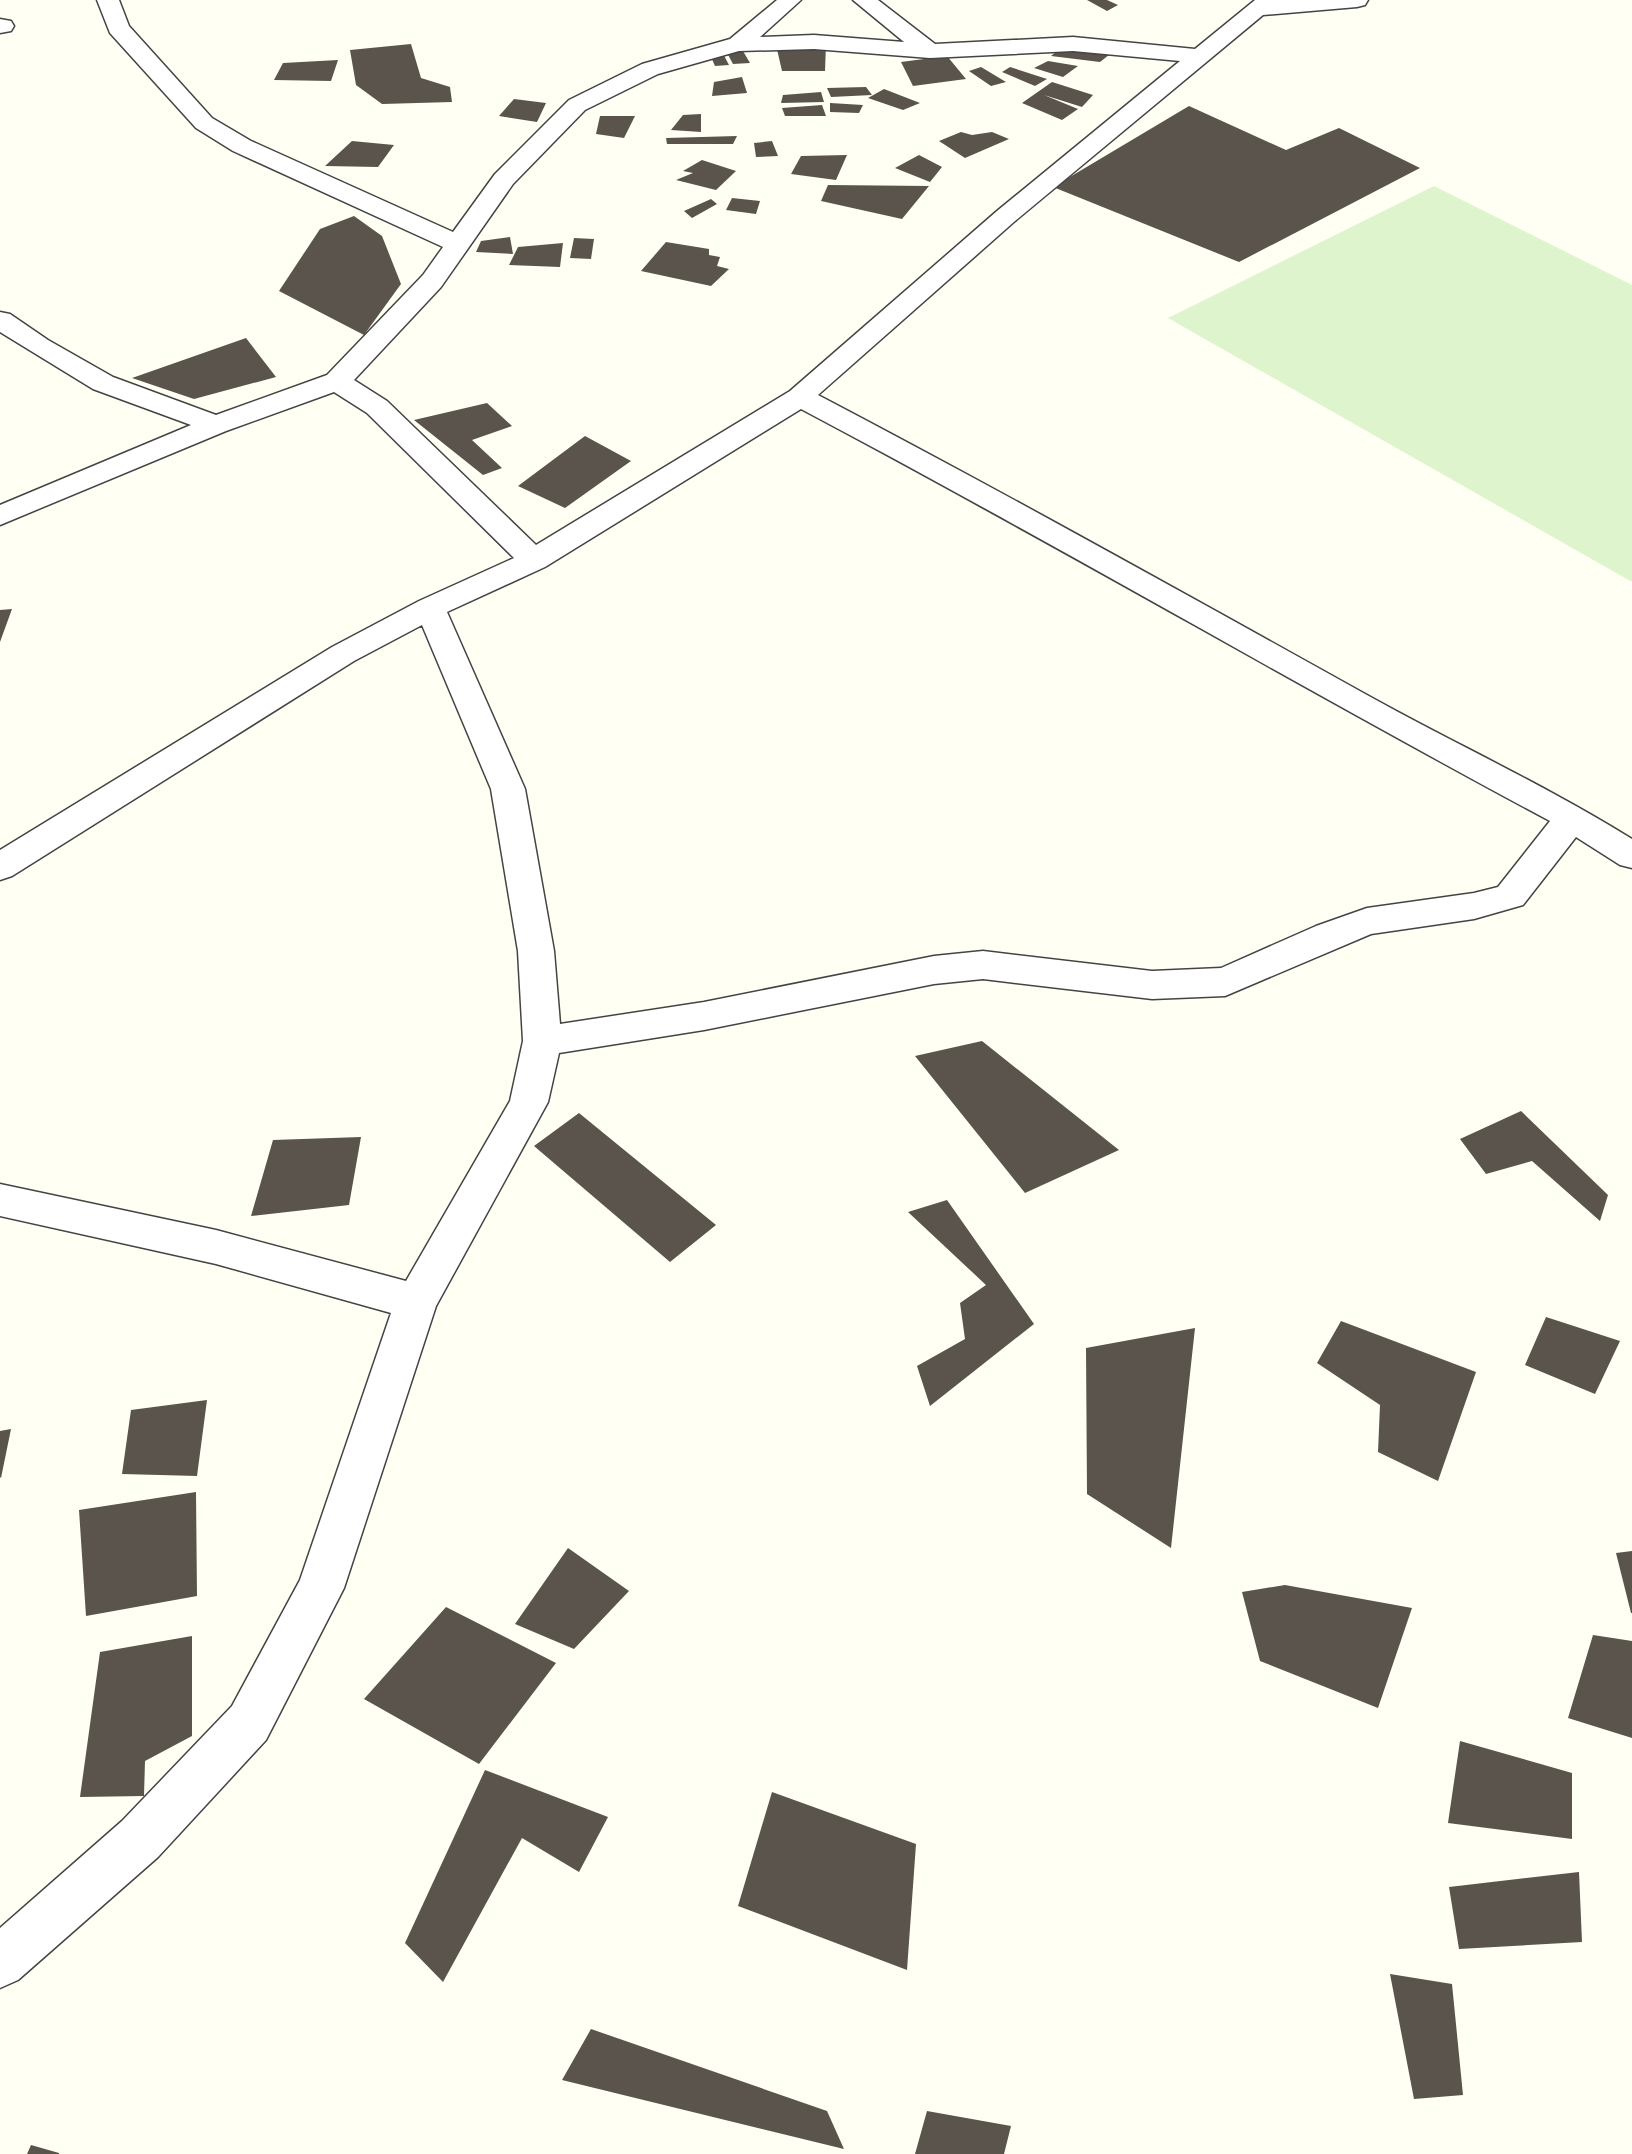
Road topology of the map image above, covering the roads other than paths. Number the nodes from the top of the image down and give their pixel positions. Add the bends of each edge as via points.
1 (108, 0) edge
2 (790, 0) edge
3 (863, 0) edge
4 (1357, 0) edge
5 (1264, 5) edge
6 (738, 44) junction
7 (930, 51) junction
8 (1198, 56) junction
9 (458, 244) junction
10 (0, 320) edge
11 (337, 381) junction
12 (800, 397) junction
13 (216, 425) junction
14 (0, 516) edge
15 (534, 560) junction
16 (430, 608) junction
17 (1572, 818) junction
18 (1632, 856) edge
19 (0, 867) edge
20 (542, 1041) junction
21 (0, 1200) edge
22 (416, 1302) junction
23 (0, 1962) edge

1 - 9 street via 118,28 204,123 242,146
2 - 6 street
3 - 7 street
4 - 5 street
5 - 8 street
6 - 7 street via 814,42
6 - 9 street via 650,69 577,105 503,180
7 - 8 street via 1073,44
8 - 12 street
9 - 11 street via 432,281
10 - 13 street via 103,383
11 - 13 street
11 - 15 street via 377,407
12 - 15 street
12 - 17 street
13 - 14 street
15 - 16 street
16 - 19 street via 343,654
16 - 20 street via 508,789 536,951
17 - 18 street
17 - 20 street via 1510,896 1474,906 1367,921 1225,982 1152,985 983,965
20 - 22 street via 529,1102
21 - 22 street via 216,1247
22 - 23 street via 321,1588 249,1723 140,1839

